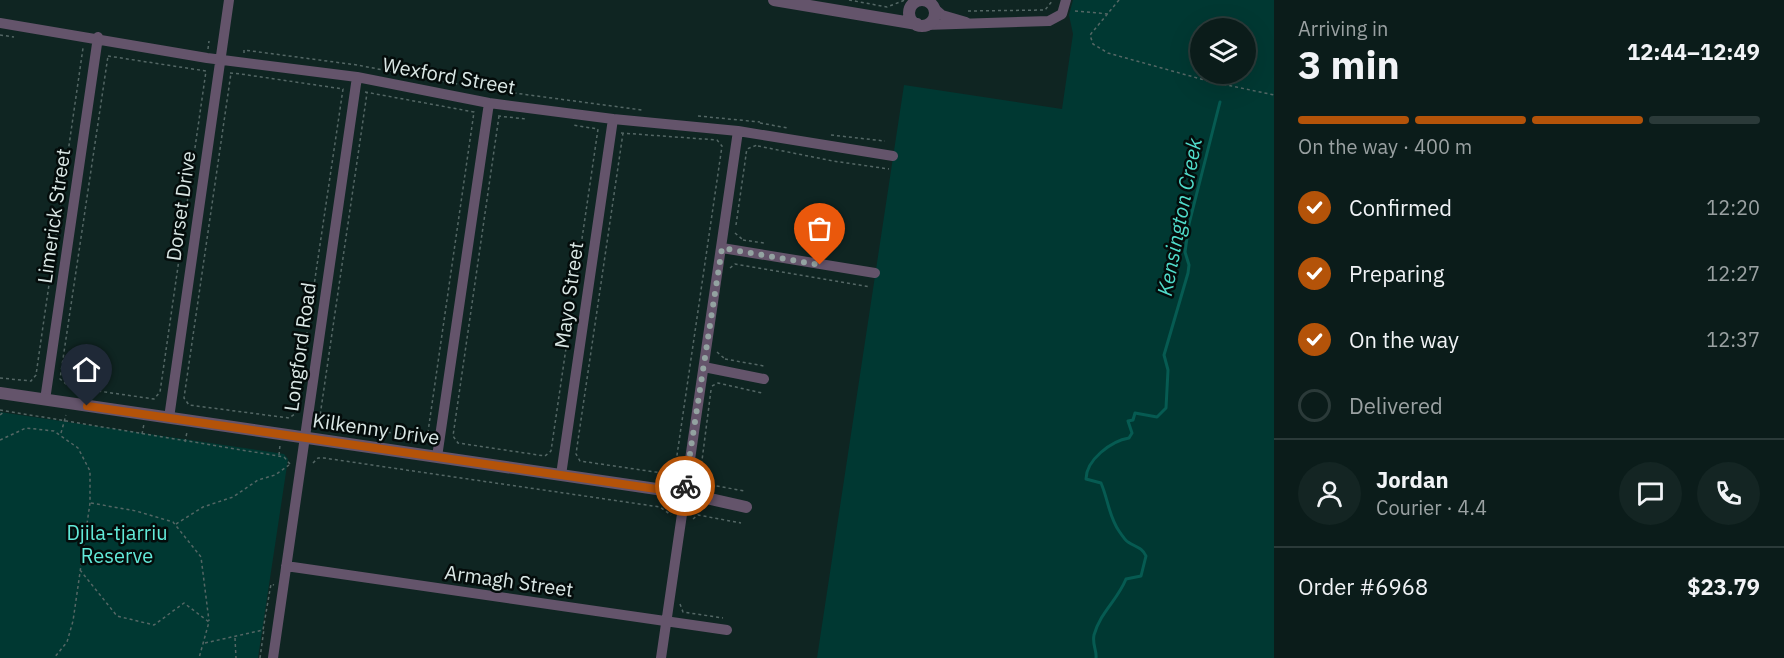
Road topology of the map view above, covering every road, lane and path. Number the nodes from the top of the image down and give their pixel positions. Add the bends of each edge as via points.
1 (229, 0) edge
2 (774, 0) edge
3 (849, 0) edge
4 (1053, 0) edge
5 (1119, 0) edge
6 (792, 1) edge
7 (921, 2) edge
8 (1065, 5) edge
9 (968, 11) dead end
10 (870, 14) junction
11 (1110, 14) junction
12 (0, 23) edge
13 (921, 24) junction
14 (971, 24) junction
15 (0, 35) edge
16 (22, 38) dead end
17 (98, 38) junction
18 (77, 46) dead end
19 (221, 60) junction
20 (242, 62) junction
21 (241, 74) junction
22 (357, 77) junction
23 (367, 93) joint
24 (1274, 95) edge
25 (489, 103) junction
26 (647, 111) dead end
27 (697, 116) dead end
28 (613, 119) junction
29 (529, 120) dead end
30 (760, 123) dead end
31 (570, 125) dead end
32 (738, 131) junction
33 (623, 133) joint
34 (757, 146) dead end
35 (893, 156) dead end
36 (889, 169) dead end
37 (722, 248) junction
38 (875, 273) dead end
39 (728, 274) dead end
40 (870, 286) dead end
41 (718, 343) dead end
42 (725, 358) dead end
43 (704, 367) junction
44 (0, 378) edge
45 (764, 380) dead end
46 (70, 387) joint
47 (0, 393) edge
48 (762, 393) dead end
49 (45, 400) junction
50 (0, 410) edge
51 (4, 411) junction
52 (0, 415) edge
53 (169, 418) junction
54 (65, 420) junction
55 (61, 434) junction
56 (305, 438) junction
57 (0, 440) edge
58 (437, 457) junction
59 (296, 465) junction
60 (561, 475) junction
61 (745, 491) dead end
62 (684, 493) junction
63 (90, 502) junction
64 (746, 507) dead end
65 (681, 517) junction
66 (741, 523) dead end
67 (175, 525) junction
68 (286, 566) junction
69 (80, 570) junction
70 (283, 586) junction
71 (682, 595) dead end
72 (209, 622) junction
73 (666, 623) junction
74 (727, 624) joint
75 (264, 627) junction
76 (235, 637) junction
77 (204, 643) junction
78 (54, 658) edge
79 (199, 658) edge
80 (236, 658) edge
81 (260, 658) edge
82 (273, 658) edge
83 (661, 658) edge

1 - 19 street, Dorset Drive
2 - 6 street
3 - 7 path via 887,7
4 - 9 path via 1045,10
5 - 11 path
6 - 10 street
7 - 10 street
7 - 13 street via 932,19
7 - 13 street via 909,15
7 - 14 street via 942,15
8 - 11 path
8 - 14 street via 1058,18 1049,21
10 - 13 street
11 - 24 path via 1090,35 1101,50 1208,81
12 - 17 street, Wexford Street
13 - 14 street
15 - 16 path
17 - 19 street, Wexford Street
17 - 49 street, Limerick Street
18 - 44 path via 83,47 36,375 31,381
19 - 20 street, Wexford Street
19 - 53 street, Dorset Drive
20 - 21 path
20 - 22 street, Wexford Street
20 - 26 path via 244,50 265,52 484,89
21 - 21 path via 343,88 296,410 289,418 189,405 184,398 231,73
22 - 25 street, Wexford Street
22 - 56 street, Longford Road
23 - 23 path via 474,112 429,432 424,437 324,424 320,416
25 - 28 street, Wexford Street
25 - 58 street
27 - 30 path
28 - 32 street, Wexford Street
28 - 60 street, Mayo Street
29 - 31 path via 499,116 453,436 458,443 545,456 551,451 598,129
32 - 35 street, Wexford Street
32 - 37 street
33 - 33 path via 717,140 722,146 675,469 669,474 580,461 576,454
34 - 36 path
37 - 38 street
37 - 43 street
39 - 40 path via 735,264
41 - 42 path via 717,352
43 - 45 street
43 - 62 street
46 - 46 path via 60,379 108,56 206,71 160,392 154,399
47 - 49 street, Kilkenny Drive
48 - 61 path via 718,383 712,386 700,476 705,484
49 - 53 street, Kilkenny Drive
50 - 51 path
51 - 52 path
51 - 54 path
53 - 56 street, Kilkenny Drive
54 - 55 path
54 - 59 path via 284,457
55 - 57 path via 30,428
55 - 63 path via 87,462 92,479
56 - 58 street, Kilkenny Drive
56 - 59 street, Longford Road
58 - 60 street, Kilkenny Drive
59 - 65 path via 311,467 318,458 324,458 659,507
59 - 67 path via 282,467 275,475 258,480 233,497 203,507
59 - 68 street, Longford Road
60 - 62 street, Kilkenny Drive
62 - 64 street, Kilkenny Drive
62 - 65 street
63 - 67 path via 136,511
63 - 69 path
65 - 66 path via 692,520 698,515
65 - 73 street
67 - 72 path via 201,557
68 - 70 street, Longford Road
68 - 73 street, Armagh Street
69 - 72 path via 117,616 154,625 184,603
69 - 78 path via 71,631
70 - 75 path via 271,584
70 - 82 street, Longford Road
71 - 74 path via 683,612
72 - 77 path
73 - 74 street, Armagh Street
73 - 83 street
75 - 76 path
75 - 81 path
76 - 77 path
76 - 80 path
77 - 79 path

